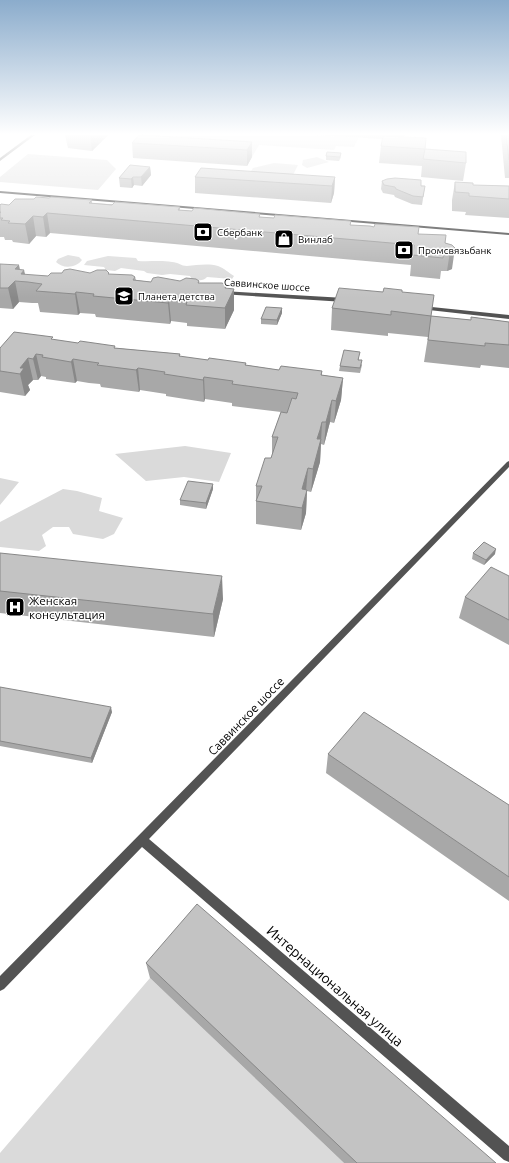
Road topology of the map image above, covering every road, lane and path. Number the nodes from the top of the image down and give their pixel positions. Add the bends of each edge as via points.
1 (0, 192) edge
2 (509, 234) edge
3 (219, 293) edge
4 (350, 301) edge
5 (414, 307) edge
6 (509, 317) edge
7 (509, 463) edge
8 (142, 840) junction
9 (0, 985) edge
10 (509, 1155) edge

1 - 2 main road
3 - 4 street, Саввинское шоссе
5 - 6 street
7 - 8 street, Саввинское шоссе
8 - 9 street, Саввинское шоссе
8 - 10 street, Интернациональная улица

